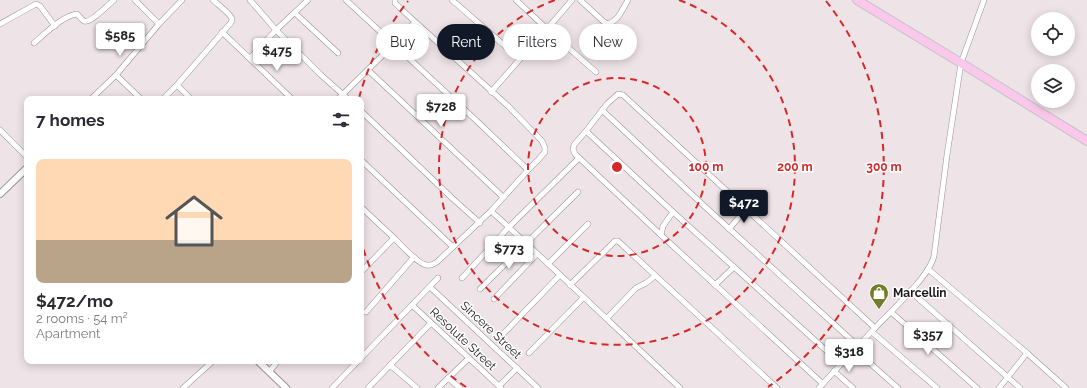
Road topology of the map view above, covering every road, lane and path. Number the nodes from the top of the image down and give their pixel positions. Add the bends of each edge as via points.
1 (114, 0) edge
2 (135, 0) edge
3 (182, 0) edge
4 (213, 0) edge
5 (250, 0) edge
6 (308, 0) edge
7 (346, 0) edge
8 (395, 0) edge
9 (452, 0) edge
10 (516, 0) edge
11 (572, 0) edge
12 (580, 0) edge
13 (628, 0) edge
14 (857, 0) edge
15 (984, 0) edge
16 (295, 13) junction
17 (415, 22) joint
18 (0, 24) edge
19 (159, 24) junction
20 (542, 24) edge
21 (551, 24) edge
22 (55, 26) junction
23 (376, 28) edge
24 (276, 30) junction
25 (222, 32) junction
26 (34, 42) dead end
27 (503, 44) edge
28 (571, 50) edge
29 (338, 53) dead end
30 (250, 58) junction
31 (378, 60) edge
32 (411, 60) edge
33 (519, 60) edge
34 (962, 63) junction
35 (368, 70) junction
36 (596, 72) dead end
37 (116, 75) junction
38 (177, 85) junction
39 (491, 92) junction
40 (342, 94) junction
41 (95, 96) edge
42 (138, 96) edge
43 (167, 96) edge
44 (188, 96) edge
45 (289, 96) edge
46 (344, 96) edge
47 (602, 110) junction
48 (364, 114) edge
49 (0, 130) edge
50 (586, 131) junction
51 (1087, 141) edge
52 (24, 154) edge
53 (579, 158) junction
54 (364, 163) edge
55 (528, 170) junction
56 (24, 171) edge
57 (578, 192) dead end
58 (0, 194) edge
59 (503, 197) junction
60 (746, 209) junction
61 (364, 211) edge
62 (491, 211) junction
63 (672, 212) junction
64 (480, 222) junction
65 (588, 224) dead end
66 (509, 227) junction
67 (729, 229) junction
68 (661, 235) junction
69 (394, 238) junction
70 (526, 244) junction
71 (453, 247) junction
72 (537, 254) junction
73 (414, 257) junction
74 (548, 264) junction
75 (734, 267) junction
76 (364, 269) edge
77 (928, 269) junction
78 (560, 275) junction
79 (655, 276) junction
80 (438, 278) dead end
81 (462, 278) dead end
82 (715, 284) junction
83 (570, 285) junction
84 (430, 287) junction
85 (480, 289) dead end
86 (910, 291) junction
87 (583, 298) junction
88 (494, 299) dead end
89 (412, 305) junction
90 (366, 312) dead end
91 (891, 312) junction
92 (607, 318) junction
93 (431, 323) junction
94 (874, 330) junction
95 (503, 334) dead end
96 (856, 348) junction
97 (529, 353) dead end
98 (1027, 353) junction
99 (364, 355) edge
100 (469, 358) junction
101 (210, 364) edge
102 (261, 364) edge
103 (276, 364) edge
104 (355, 364) edge
105 (841, 364) junction
106 (390, 365) junction
107 (517, 368) junction
108 (834, 371) junction
109 (269, 372) junction
110 (448, 378) junction
111 (1008, 378) junction
112 (821, 386) edge
113 (371, 387) edge
114 (500, 387) edge
115 (183, 388) edge
116 (286, 388) edge
117 (332, 388) edge
118 (417, 388) edge
119 (438, 388) edge
120 (460, 388) edge
121 (538, 388) edge
122 (680, 388) edge
123 (776, 388) edge
124 (853, 388) edge
125 (898, 388) edge
126 (937, 388) edge
127 (977, 388) edge
128 (998, 388) edge
129 (1020, 388) edge
130 (1066, 388) edge

1 - 22 street via 88,21 75,14
2 - 19 street
3 - 19 street
4 - 25 street via 232,19
5 - 24 street
6 - 16 street
7 - 23 street
8 - 17 street via 395,3
9 - 27 street
10 - 20 street
11 - 21 street
12 - 13 street via 608,24 619,17
14 - 34 main road
15 - 34 street
16 - 24 street
16 - 29 street
17 - 39 street
18 - 22 street via 36,4
19 - 37 street
22 - 26 street
24 - 30 street
24 - 40 street
25 - 30 street
25 - 38 street
28 - 36 street
30 - 45 street
31 - 35 street
32 - 55 street
33 - 39 street
34 - 51 main road
34 - 77 street via 934,256
35 - 40 street
35 - 59 street
37 - 41 street
37 - 42 street
38 - 43 street
38 - 44 street
39 - 55 street via 537,135 544,145 543,155
40 - 46 street
47 - 50 street
47 - 60 street via 616,95 623,95
47 - 67 street
48 - 64 street
49 - 52 street
50 - 53 street via 574,144 574,153
50 - 63 street
53 - 66 street
53 - 68 street
54 - 71 street
55 - 59 street
56 - 58 street
57 - 70 street
59 - 62 street
60 - 67 street
60 - 94 street
61 - 69 street
62 - 64 street
62 - 66 street
63 - 68 street via 663,226
63 - 75 street
64 - 71 street
65 - 74 street
66 - 70 street
66 - 81 street
67 - 96 street
68 - 82 street
69 - 73 street
69 - 76 street
70 - 72 street
70 - 85 street
71 - 73 street via 434,264 427,266
72 - 74 street
72 - 88 street
73 - 90 street
74 - 78 street
75 - 82 street
75 - 105 street
77 - 86 street
77 - 98 street
78 - 83 street
78 - 95 street
79 - 83 street via 616,240
79 - 92 street via 636,288
79 - 123 street
80 - 84 street
82 - 112 street
83 - 87 street
84 - 89 street
84 - 107 street, Sincere Street
86 - 91 street
86 - 111 street
87 - 92 street
87 - 97 street
89 - 93 street, Resolute Street
89 - 99 street
91 - 94 street
91 - 127 street
92 - 122 street
93 - 100 street, Resolute Street
93 - 106 street
94 - 96 street
94 - 126 street
96 - 105 street
96 - 125 street
98 - 111 street
98 - 130 street
100 - 110 street
100 - 114 street, Resolute Street
101 - 115 street
102 - 109 street
103 - 109 street
104 - 117 street
105 - 108 street
106 - 113 street
106 - 118 street
107 - 114 street
107 - 121 street, Sincere Street
108 - 112 street
108 - 124 street
109 - 116 street
110 - 119 street
110 - 120 street
111 - 128 street
111 - 129 street

